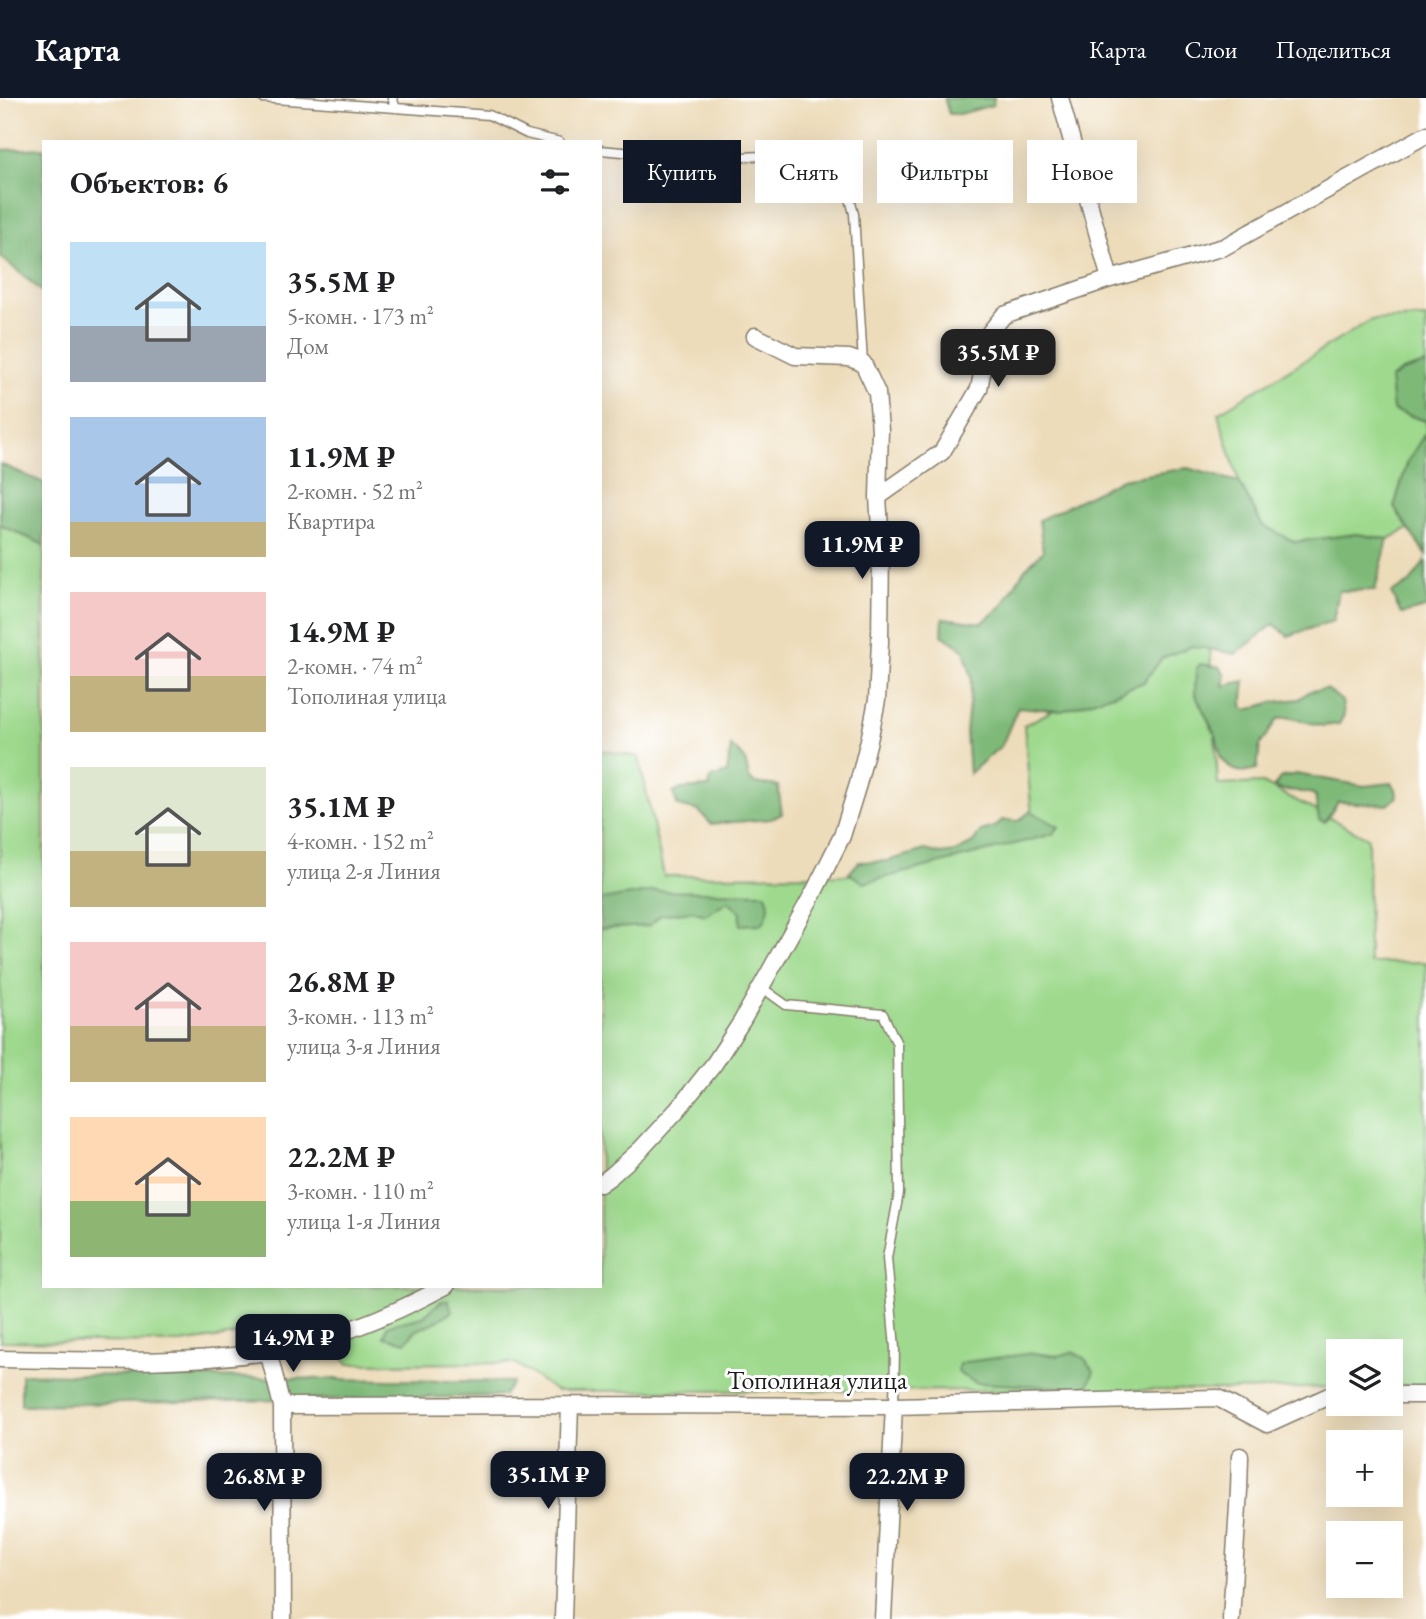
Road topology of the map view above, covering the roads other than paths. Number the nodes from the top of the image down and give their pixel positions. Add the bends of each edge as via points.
1 (262, 98) edge
2 (392, 98) edge
3 (1060, 98) edge
4 (396, 108) junction
5 (1426, 135) edge
6 (552, 140) edge
7 (602, 150) edge
8 (1110, 279) junction
9 (755, 336) dead end
10 (863, 363) junction
11 (878, 497) junction
12 (761, 987) junction
13 (602, 1183) edge
14 (442, 1288) edge
15 (268, 1351) junction
16 (0, 1359) edge
17 (1403, 1395) edge
18 (1426, 1395) edge
19 (1326, 1397) edge
20 (570, 1405) junction
21 (282, 1406) junction
22 (894, 1406) junction
23 (1240, 1456) dead end
24 (283, 1619) edge
25 (563, 1619) edge
26 (883, 1619) edge
27 (1231, 1619) edge

1 - 4 lane
2 - 4 lane
3 - 8 street
4 - 6 lane via 489,115 527,134
5 - 8 street via 1224,247
7 - 10 lane via 702,159 838,152 853,214
8 - 11 street via 1004,315 989,332 979,389 943,452
9 - 10 street via 795,356 849,358
10 - 11 street via 877,393
11 - 12 street via 880,642 870,736 842,836
12 - 13 street via 714,1064 685,1100 641,1149
12 - 22 lane via 786,1005 883,1014 897,1044 899,1193 887,1258 895,1348
14 - 15 street via 346,1330
15 - 16 street via 150,1361
15 - 21 street
17 - 18 street
19 - 22 street, Тополиная улица via 1267,1424 1218,1398
20 - 21 street, Тополиная улица
20 - 22 street, Тополиная улица
20 - 25 street
21 - 24 street
22 - 26 street
23 - 27 street

